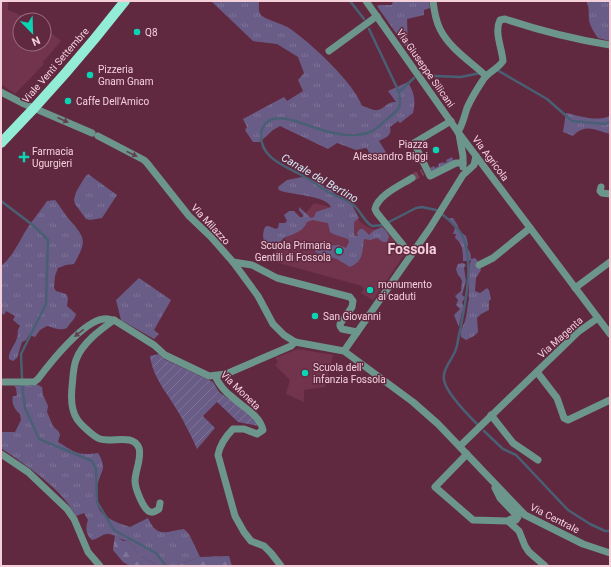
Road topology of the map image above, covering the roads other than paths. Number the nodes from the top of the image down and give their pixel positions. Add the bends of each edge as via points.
1 (125, 1) edge
2 (366, 1) edge
3 (433, 1) edge
4 (377, 16) junction
5 (610, 45) edge
6 (330, 52) dead end
7 (486, 76) junction
8 (1, 92) edge
9 (34, 108) junction
10 (450, 121) junction
11 (458, 132) junction
12 (1, 143) edge
13 (476, 156) junction
14 (463, 163) junction
15 (463, 176) junction
16 (412, 178) tunnel mouth
17 (601, 187) dead end
18 (610, 194) edge
19 (530, 228) junction
20 (411, 255) junction
21 (233, 262) junction
22 (610, 262) edge
23 (479, 264) dead end
24 (575, 288) junction
25 (598, 318) junction
26 (114, 320) junction
27 (357, 332) junction
28 (610, 334) edge
29 (295, 342) junction
30 (344, 351) junction
31 (537, 372) junction
32 (215, 376) junction
33 (1, 382) edge
34 (610, 400) edge
35 (489, 417) junction
36 (460, 446) junction
37 (1, 454) edge
38 (467, 454) junction
39 (538, 460) dead end
40 (494, 483) junction
41 (160, 503) dead end
42 (508, 521) junction
43 (610, 552) edge
44 (100, 566) edge
45 (281, 566) edge
46 (545, 566) edge

1 - 9 main road, Viale Venti Settembre
2 - 4 street, Via Giuseppe Silicani
3 - 7 street via 439,28 445,38
4 - 6 street
4 - 10 street, Via Giuseppe Silicani
5 - 7 street, Via Agricola via 548,33 503,19 498,23 498,32 503,61 496,70
7 - 11 street, Via Agricola via 468,106
8 - 9 street, Via Milazzo
9 - 12 main road, Viale Venti Settembre
9 -> 21 street, Via Milazzo via 95,134 144,160 189,216
10 - 11 street, Via Giuseppe Silicani
10 - 14 street via 414,143 425,171 430,176
11 - 13 street, Via Agricola
11 - 14 street
13 - 14 street via 469,157
13 - 15 street via 474,165
13 - 19 street, Via Agricola
14 - 15 street
15 - 20 street
16 - 20 street via 392,190 377,204 376,209
17 - 18 street via 602,193
19 - 23 street via 493,258
19 - 24 street, Via Agricola
20 - 27 street
21 - 27 street via 252,265 277,278 350,297 352,307 340,326
21 - 29 street, Via Milazzo via 258,296 273,324
22 - 24 street
24 - 25 street, Via Agricola
25 - 28 street, Via Agricola
25 - 31 street, Via Magenta via 578,332
26 - 32 street, Via Moneta via 154,345 165,355 209,376
26 -> 33 street via 104,318 84,329 34,382
26 - 41 street via 90,340 76,359 71,397 74,412 77,420 98,438 131,440 136,443 140,454 135,482 139,495 147,510 151,512 159,509
27 - 30 street
29 - 30 street, Via Milazzo
29 - 32 street via 226,374
30 - 36 street, Via Centrale via 413,402
31 - 34 street, Via Magenta via 557,398 564,418 568,420
31 - 35 street, Via Magenta
32 - 45 street, Via Moneta via 230,396 248,409 262,425 263,430 257,434 244,429 233,429 224,438 218,456 235,516 244,532 251,541 264,546
35 - 36 street, Via Magenta
35 - 39 street via 513,443
36 - 38 street, Via Centrale
37 - 44 street via 28,472 67,509 88,552
38 - 40 street, Via Centrale
38 - 42 street via 435,488 473,520
40 - 42 street via 500,498 518,517 516,520
40 - 43 street, Via Centrale via 525,515 583,544
42 - 46 street via 519,531 529,552

